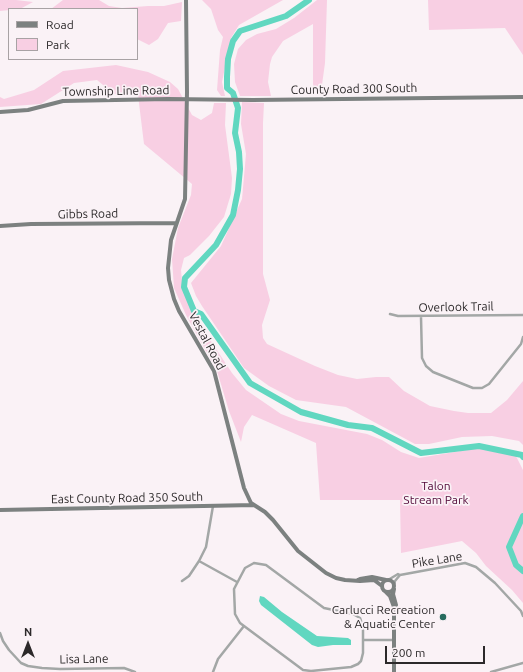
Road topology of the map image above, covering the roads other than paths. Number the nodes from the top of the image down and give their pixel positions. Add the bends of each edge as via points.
1 (186, 0) edge
2 (523, 97) edge
3 (186, 99) junction
4 (0, 112) edge
5 (176, 223) junction
6 (0, 226) edge
7 (390, 314) dead end
8 (523, 315) edge
9 (421, 317) junction
10 (523, 337) edge
11 (254, 505) junction
12 (213, 506) junction
13 (0, 510) edge
14 (199, 561) junction
15 (400, 575) junction
16 (358, 580) junction
17 (387, 580) junction
18 (182, 581) dead end
19 (237, 582) junction
20 (382, 586) junction
21 (394, 587) junction
22 (386, 591) junction
23 (394, 607) junction
24 (523, 616) edge
25 (244, 626) junction
26 (0, 633) edge
27 (364, 640) junction
28 (394, 640) junction
29 (523, 663) edge
30 (135, 672) edge
31 (213, 672) edge
32 (394, 672) edge
33 (491, 672) edge

1 - 3 street, Vestal Road
2 - 3 street, County Road 300 South
3 - 4 street, Township Line Road via 63,101 28,110
3 - 5 street, Vestal Road via 185,199
5 - 6 street, Gibbs Road
5 - 11 street, Vestal Road via 168,255 171,291 179,311 214,371 244,488
7 - 9 street, Overlook Trail
8 - 9 street, Overlook Trail
9 - 10 street via 422,358 426,366 433,372 473,388 482,388 488,384 521,344
11 - 12 street, East County Road 350 South
11 - 16 street, Vestal Road via 265,512 298,551 315,564 336,578
12 - 13 street, East County Road 350 South
12 - 14 street via 207,544
14 - 18 street via 189,576
14 - 19 street
15 - 17 street, Pike Lane
15 - 21 street, Pike Lane
15 - 24 street, Pike Lane via 465,563 476,567 503,591
16 - 17 street, Vestal Road via 372,577
16 - 20 street, Vestal Road via 374,580
17 - 20 street
17 - 21 street via 392,580
19 - 25 street via 233,592 235,614
19 - 27 street via 250,564 257,562 266,565 319,605 358,616 363,624
20 - 22 street
21 - 22 street via 390,592
21 - 23 street
22 - 23 street
23 - 28 street
25 - 27 street via 306,671 355,666 363,657
25 - 31 street via 218,659
26 - 30 street, Lisa Lane via 9,650 21,663 28,666 60,669 124,668
27 - 28 street
28 - 32 street
29 - 33 street

